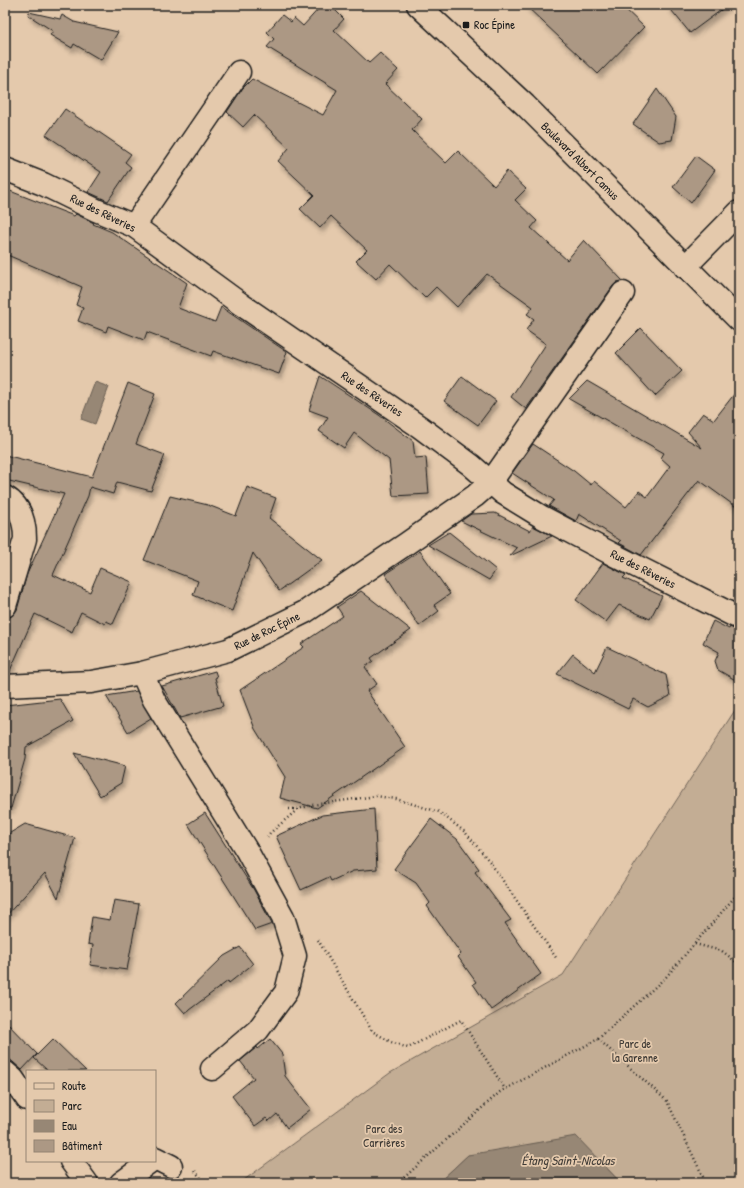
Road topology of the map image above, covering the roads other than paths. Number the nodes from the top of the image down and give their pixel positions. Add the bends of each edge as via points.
1 (418, 5) edge
2 (239, 72) dead end
3 (5, 169) edge
4 (739, 212) edge
5 (134, 226) junction
6 (685, 267) junction
7 (623, 293) dead end
8 (739, 320) edge
9 (488, 479) junction
10 (5, 497) edge
11 (5, 606) edge
12 (739, 618) edge
13 (142, 673) junction
14 (5, 686) edge
15 (212, 1069) dead end
16 (5, 1072) edge
17 (26, 1098) edge
18 (72, 1162) edge
19 (159, 1162) edge
20 (86, 1183) edge
21 (121, 1183) edge

1 - 6 street, Boulevard Albert Camus via 525,105
2 - 5 street
3 - 5 street, Rue des Rêveries
4 - 6 street
5 - 9 street, Rue des Rêveries via 242,305 420,427
6 - 8 street, Boulevard Albert Camus
7 - 9 street, Rue de Roc Épine
9 - 12 street, Rue des Rêveries via 503,493 542,517
9 - 13 street, Rue de Roc Épine via 475,496 305,612 228,650
10 - 11 street via 20,511 25,539
13 - 14 street, Rue de Roc Épine via 91,682
13 - 15 street via 154,700 247,851 283,917 295,956 286,992 258,1030
16 - 17 street
18 - 20 street
19 - 21 street

